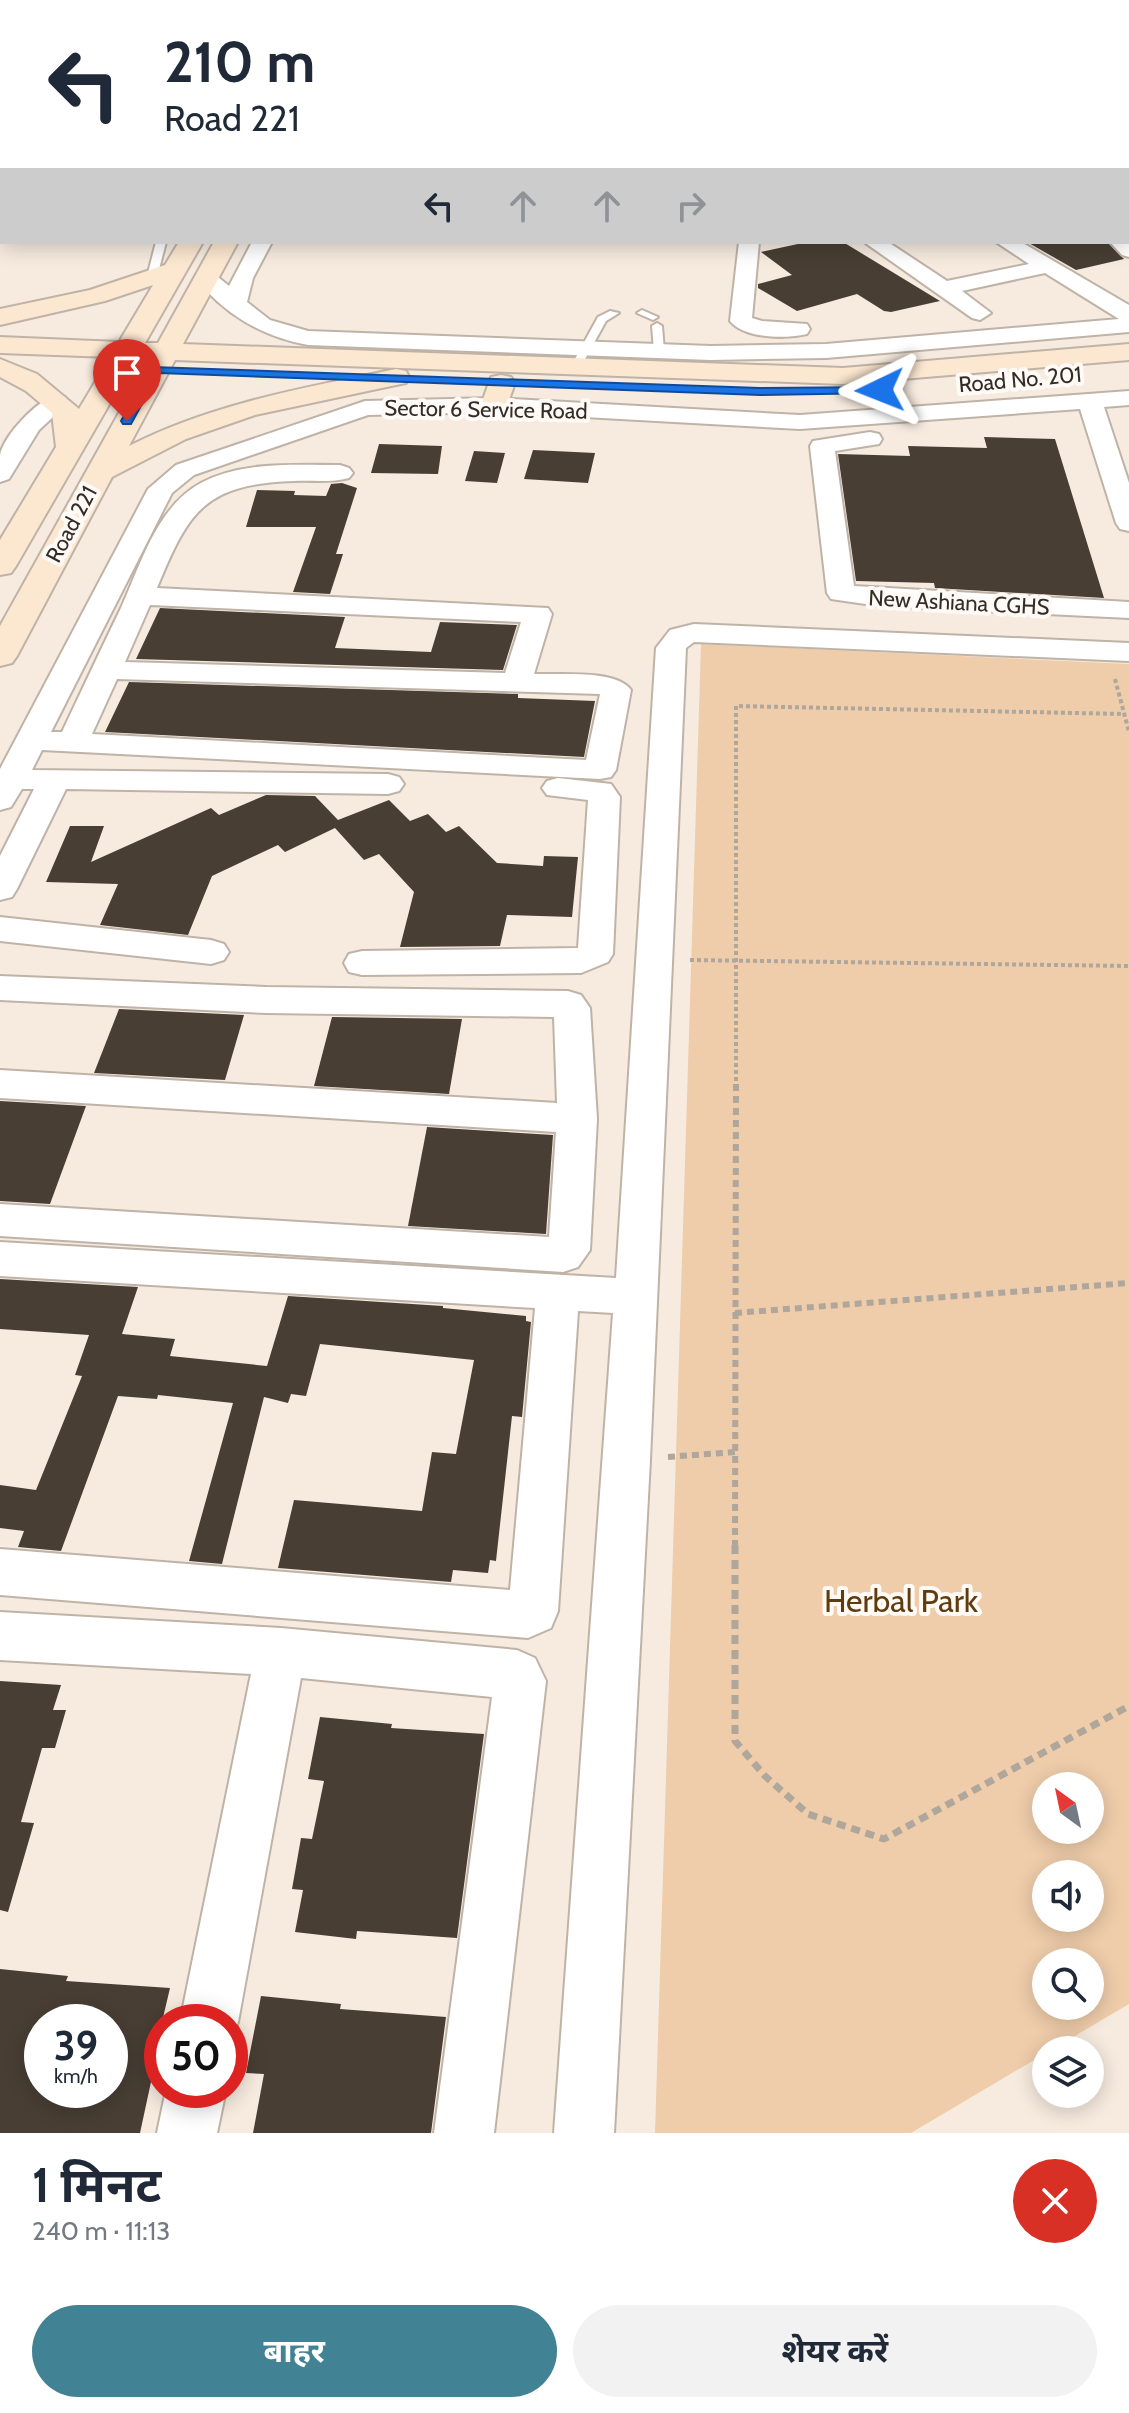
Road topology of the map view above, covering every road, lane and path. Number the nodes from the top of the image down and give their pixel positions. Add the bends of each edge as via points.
1 (161, 244) edge
2 (189, 244) edge
3 (225, 244) edge
4 (261, 244) edge
5 (749, 244) edge
6 (877, 244) edge
7 (1010, 244) edge
8 (1049, 266) junction
9 (163, 274) junction
10 (206, 277) junction
11 (942, 289) junction
12 (236, 302) junction
13 (1073, 305) dead end
14 (1123, 307) edge
15 (1004, 311) dead end
16 (614, 313) dead end
17 (980, 313) junction
18 (949, 316) dead end
19 (0, 317) edge
20 (650, 319) dead end
21 (1129, 325) edge
22 (826, 327) dead end
23 (484, 339) junction
24 (0, 345) edge
25 (378, 350) junction
26 (659, 351) junction
27 (1129, 352) edge
28 (123, 358) junction
29 (582, 358) junction
30 (160, 360) junction
31 (688, 363) junction
32 (0, 364) edge
33 (1129, 369) edge
34 (396, 377) junction
35 (504, 385) junction
36 (1128, 400) edge
37 (57, 402) junction
38 (1093, 410) junction
39 (69, 446) junction
40 (98, 473) junction
41 (340, 473) dead end
42 (0, 474) edge
43 (1129, 523) edge
44 (0, 566) edge
45 (139, 599) junction
46 (1129, 610) edge
47 (1118, 651) edge
48 (0, 656) edge
49 (106, 670) junction
50 (517, 682) junction
51 (1124, 714) junction
52 (1129, 732) edge
53 (32, 740) junction
54 (73, 741) junction
55 (55, 779) junction
56 (6, 790) edge
57 (0, 889) edge
58 (0, 929) edge
59 (211, 952) dead end
60 (654, 959) junction
61 (734, 961) junction
62 (362, 963) dead end
63 (1129, 966) edge
64 (0, 988) edge
65 (0, 1084) edge
66 (577, 1119) junction
67 (0, 1220) edge
68 (0, 1259) edge
69 (1129, 1283) edge
70 (558, 1292) junction
71 (635, 1297) junction
72 (735, 1313) junction
73 (735, 1452) junction
74 (627, 1460) junction
75 (0, 1572) edge
76 (0, 1636) edge
77 (281, 1652) junction
78 (1129, 1706) edge
79 (213, 2004) edge
80 (192, 2108) edge
81 (187, 2133) edge
82 (464, 2133) edge
83 (584, 2133) edge

1 - 9 lane
2 - 9 main road
3 - 10 main road, Road 221
4 - 12 street
5 - 22 street via 741,321 768,329
6 - 11 street
7 - 8 street
8 - 11 street
8 - 14 street
9 - 19 main road via 96,296
9 - 28 main road
10 - 12 street
10 - 30 main road, Road 221
11 - 17 street
12 - 25 street via 258,323 282,335
13 - 14 street
15 - 17 street
16 - 29 lane via 602,319
17 - 18 street
20 - 26 lane
21 - 31 street
23 - 25 street
23 - 29 street
23 - 35 street
24 - 28 main road
25 - 30 main road
25 - 35 main road
26 - 29 street
26 - 31 street
27 - 31 main road, Road No. 201 via 843,376
28 - 30 main road, Road No. 201
28 - 32 main road, Road No. 201
28 - 39 main road
29 - 31 main road, Road No. 201
29 - 35 main road, Road No. 201
30 - 34 main road, Road No. 201
30 - 40 main road, Road 221
32 - 37 main road
33 - 35 main road, Road No. 201 via 851,392
34 - 35 main road, Road No. 201
34 - 40 main road via 248,408 176,433
35 - 38 street, Sector 6 Service Road via 800,422
35 - 53 street, Sector 6 Service Road via 433,404 351,411 169,480 154,498
36 - 38 street, Sector 6 Service Road
37 - 39 main road via 66,411
37 - 42 street via 29,426
38 - 43 street
38 - 46 street, New Ashiana CGHS via 822,446 841,593
39 - 44 main road
40 - 48 main road, Road 221
41 - 45 street via 249,474 205,490 177,516
45 - 49 street
45 - 50 street via 538,614
47 - 51 path
47 - 60 street via 680,636 671,648
49 - 50 street
49 - 54 street
50 - 54 street via 615,687 600,770
51 - 52 path
51 - 61 path via 736,706
53 - 54 street
53 - 56 street, Sector 6 Service Road
55 - 56 street
55 - 57 street
55 - 62 street via 472,785 592,789 603,794 595,954 590,959
58 - 59 street
60 - 61 path
60 - 71 street
61 - 63 path
61 - 72 path
64 - 66 street via 266,1000 568,1004
65 - 66 street
66 - 67 street via 569,1250 563,1255
68 - 70 street
69 - 72 path
70 - 71 street
70 - 75 street via 533,1611 528,1615
71 - 74 street
72 - 73 path
73 - 74 path
73 - 78 path via 735,1741 808,1814 884,1839
74 - 83 street
76 - 77 street
77 - 79 street
77 - 82 street via 511,1672 520,1681
80 - 81 street

